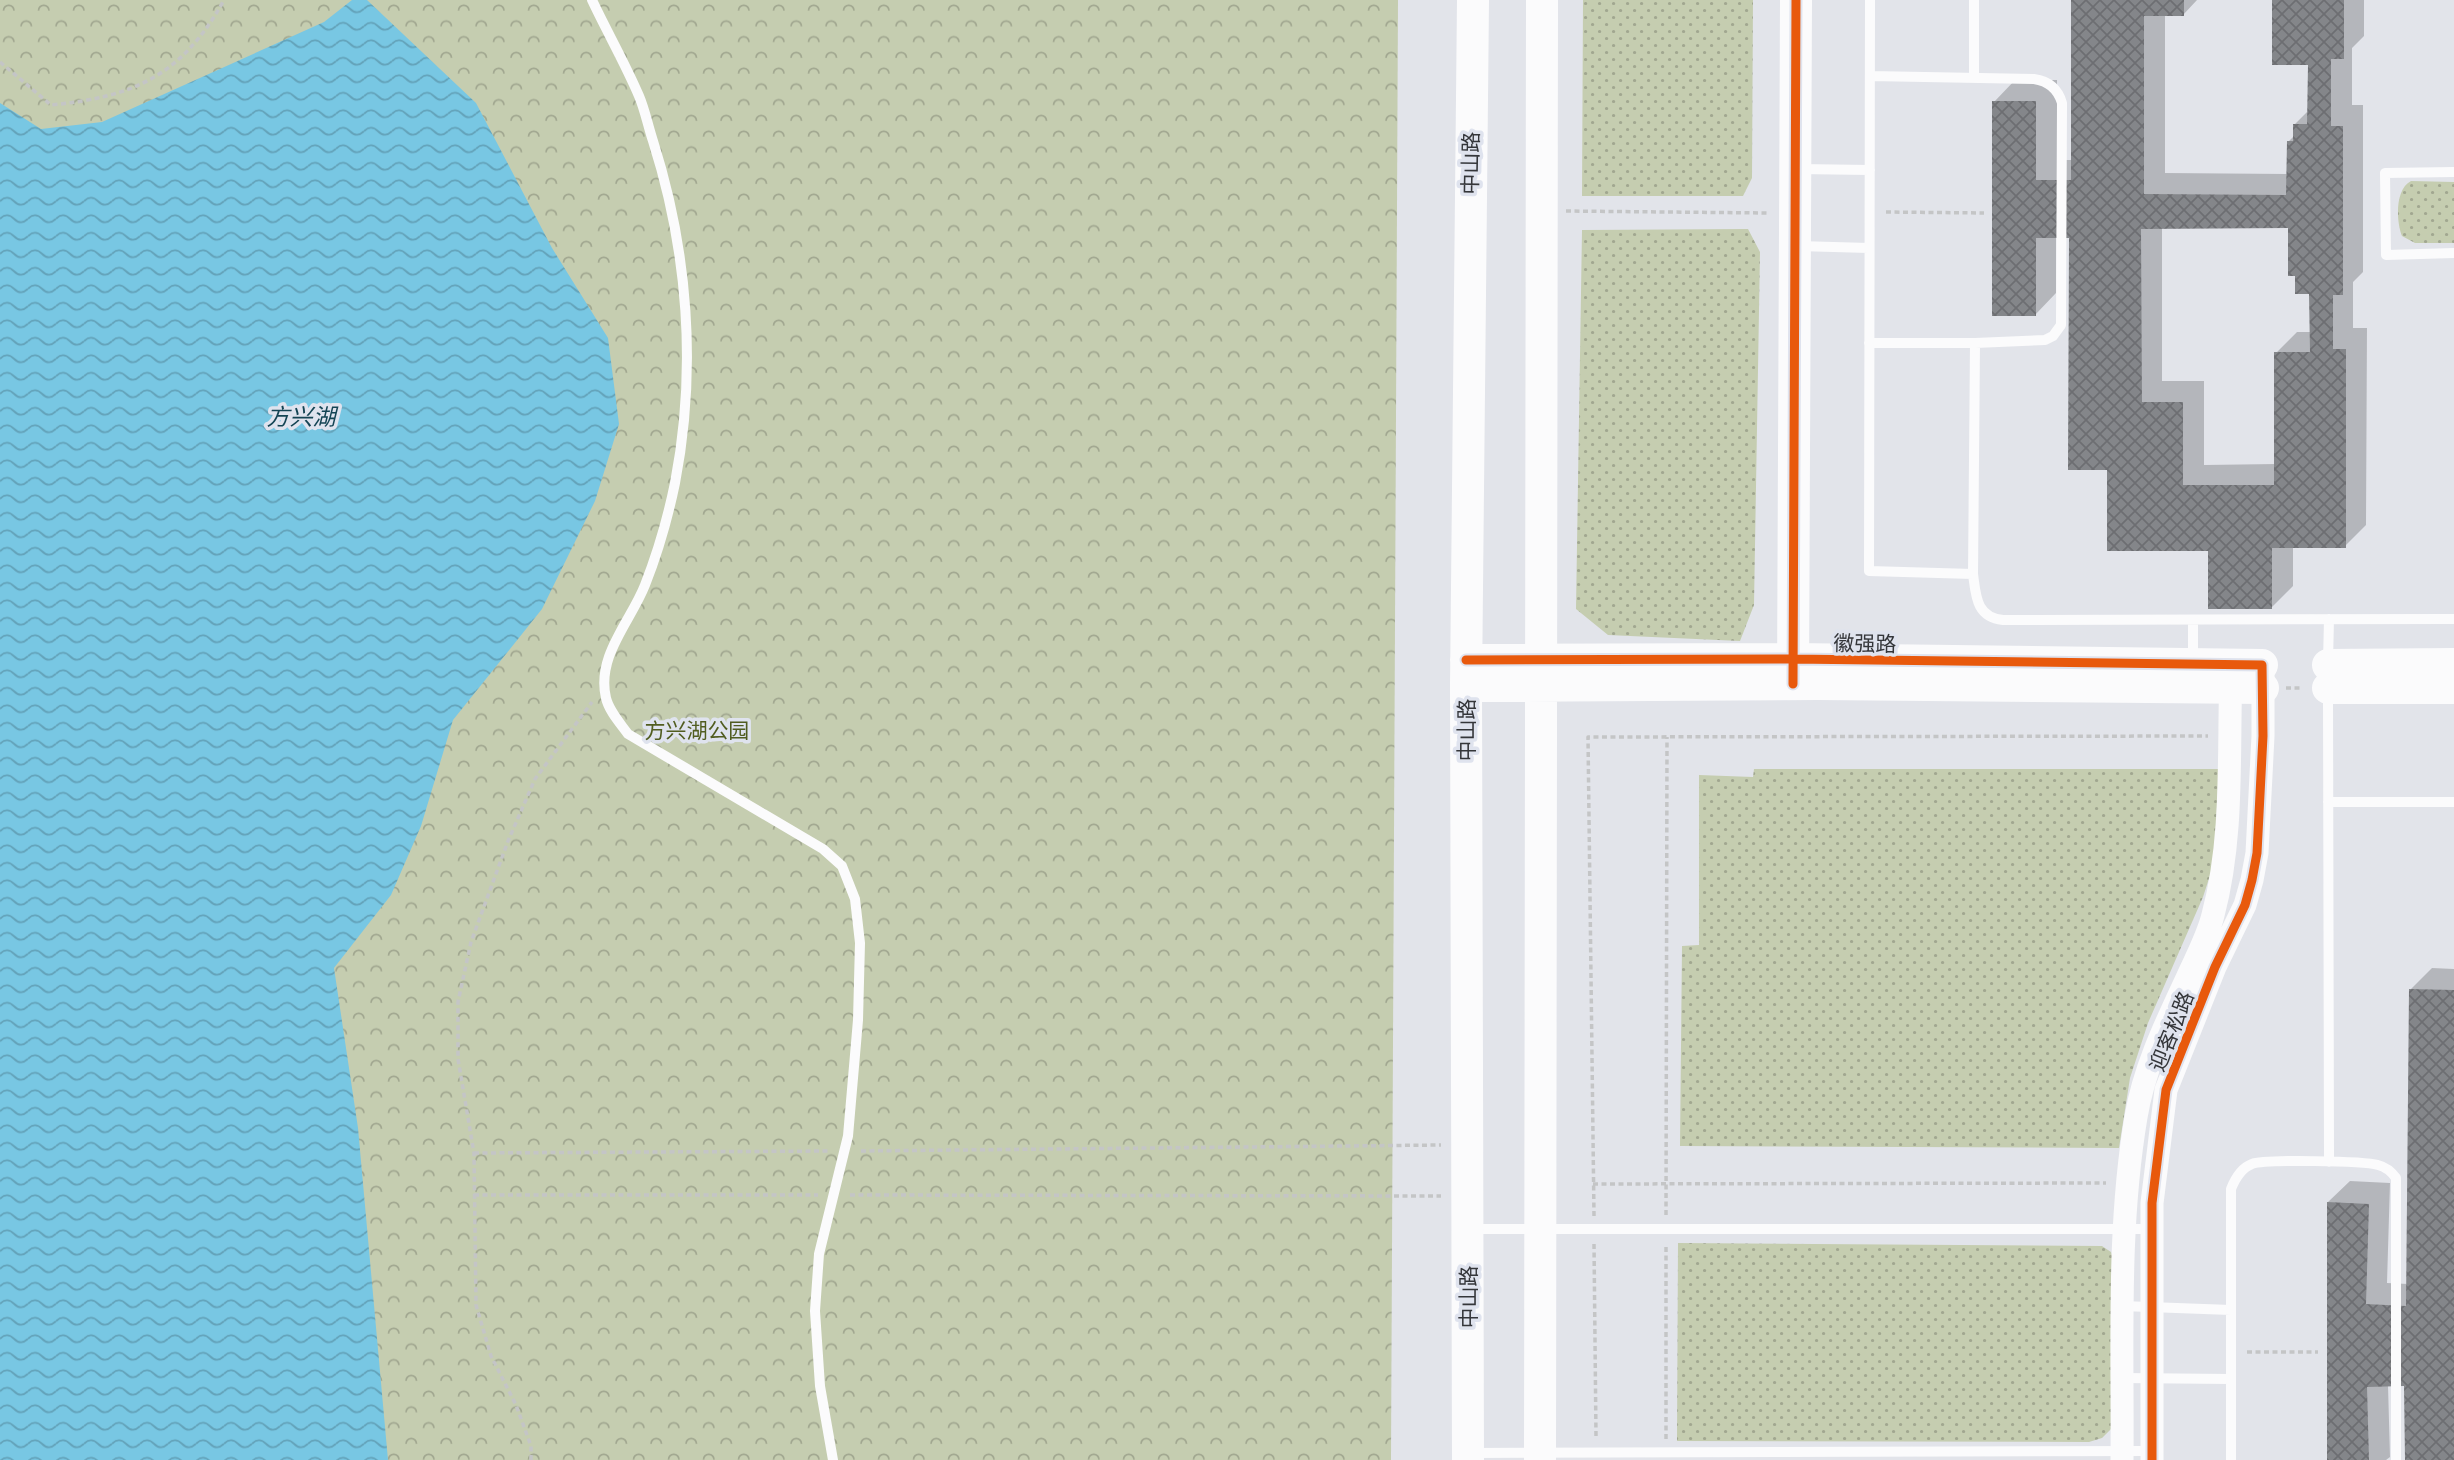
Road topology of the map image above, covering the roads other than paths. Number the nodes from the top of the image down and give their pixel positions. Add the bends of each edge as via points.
1 (592, 0) edge
2 (1473, 0) edge
3 (1542, 0) edge
4 (1796, 0) edge
5 (1870, 0) edge
6 (1974, 0) edge
7 (1870, 76) junction
8 (1974, 78) junction
9 (1795, 169) junction
10 (1870, 170) junction
11 (2454, 172) edge
12 (1795, 246) junction
13 (1870, 248) junction
14 (2454, 254) edge
15 (1870, 343) junction
16 (1975, 343) junction
17 (1973, 575) junction
18 (2329, 619) junction
19 (2454, 619) edge
20 (2193, 620) junction
21 (2454, 664) edge
22 (1793, 672) junction
23 (1466, 673) junction
24 (1541, 673) junction
25 (2193, 677) junction
26 (2247, 677) junction
27 (2328, 677) junction
28 (2454, 688) edge
29 (2328, 802) junction
30 (2454, 802) edge
31 (2329, 1162) junction
32 (1468, 1229) junction
33 (1541, 1229) junction
34 (2123, 1229) junction
35 (2152, 1229) junction
36 (2122, 1306) junction
37 (2152, 1308) junction
38 (2231, 1310) junction
39 (2122, 1378) junction
40 (2152, 1378) junction
41 (2231, 1379) junction
42 (2122, 1455) edge
43 (2152, 1455) edge
44 (1468, 1456) edge
45 (1541, 1456) edge
46 (833, 1460) edge
47 (2231, 1460) edge
48 (2396, 1460) edge

1 - 46 lane via 639,97 659,160 686,297 684,424 674,484 644,587 610,653 606,698 628,734 823,849 842,866 855,899 860,943 859,1020 848,1136 819,1254 815,1311 820,1386
2 - 23 main road, 中山路
3 - 24 main road
4 - 9 main road
5 - 7 lane
6 - 8 lane
7 - 8 lane
7 - 10 lane
8 - 16 lane via 2041,80 2051,85 2062,103 2061,325 2053,336 2037,341
9 - 10 lane
9 - 12 main road
10 - 13 lane
11 - 14 lane via 2385,173 2386,255
12 - 13 lane
12 - 22 main road
13 - 15 lane
15 - 16 lane
15 - 17 lane via 1869,571
16 - 17 lane
17 - 20 lane via 1978,606 1993,619
18 - 19 lane
18 - 20 lane
18 - 27 lane
20 - 25 lane
21 - 27 main road
22 - 24 main road, 徽强路
22 - 25 main road, 徽强路
23 - 24 main road, 徽强路
23 - 32 main road, 中山路
24 - 33 main road
25 - 26 main road, 徽强路
26 - 34 street, 迎客松路 via 2230,736 2227,820 2213,915 2147,1072
26 - 35 street, 迎客松路 via 2257,853 2245,905 2166,1090
27 - 28 main road
27 - 29 lane
29 - 30 lane
29 - 31 lane
31 - 38 lane via 2253,1163 2236,1178 2230,1197
31 - 48 lane via 2375,1164 2396,1178
32 - 33 lane
32 - 44 main road, 中山路
33 - 34 lane
33 - 45 main road
34 - 35 lane
34 - 36 street, 迎客松路
35 - 37 street, 迎客松路
36 - 37 lane
36 - 39 street, 迎客松路
37 - 38 lane
37 - 40 street, 迎客松路
38 - 41 lane
39 - 40 lane
39 - 42 street, 迎客松路
40 - 41 lane
40 - 43 street, 迎客松路
41 - 47 lane
42 - 43 lane
42 - 45 lane via 1596,1452
44 - 45 lane

